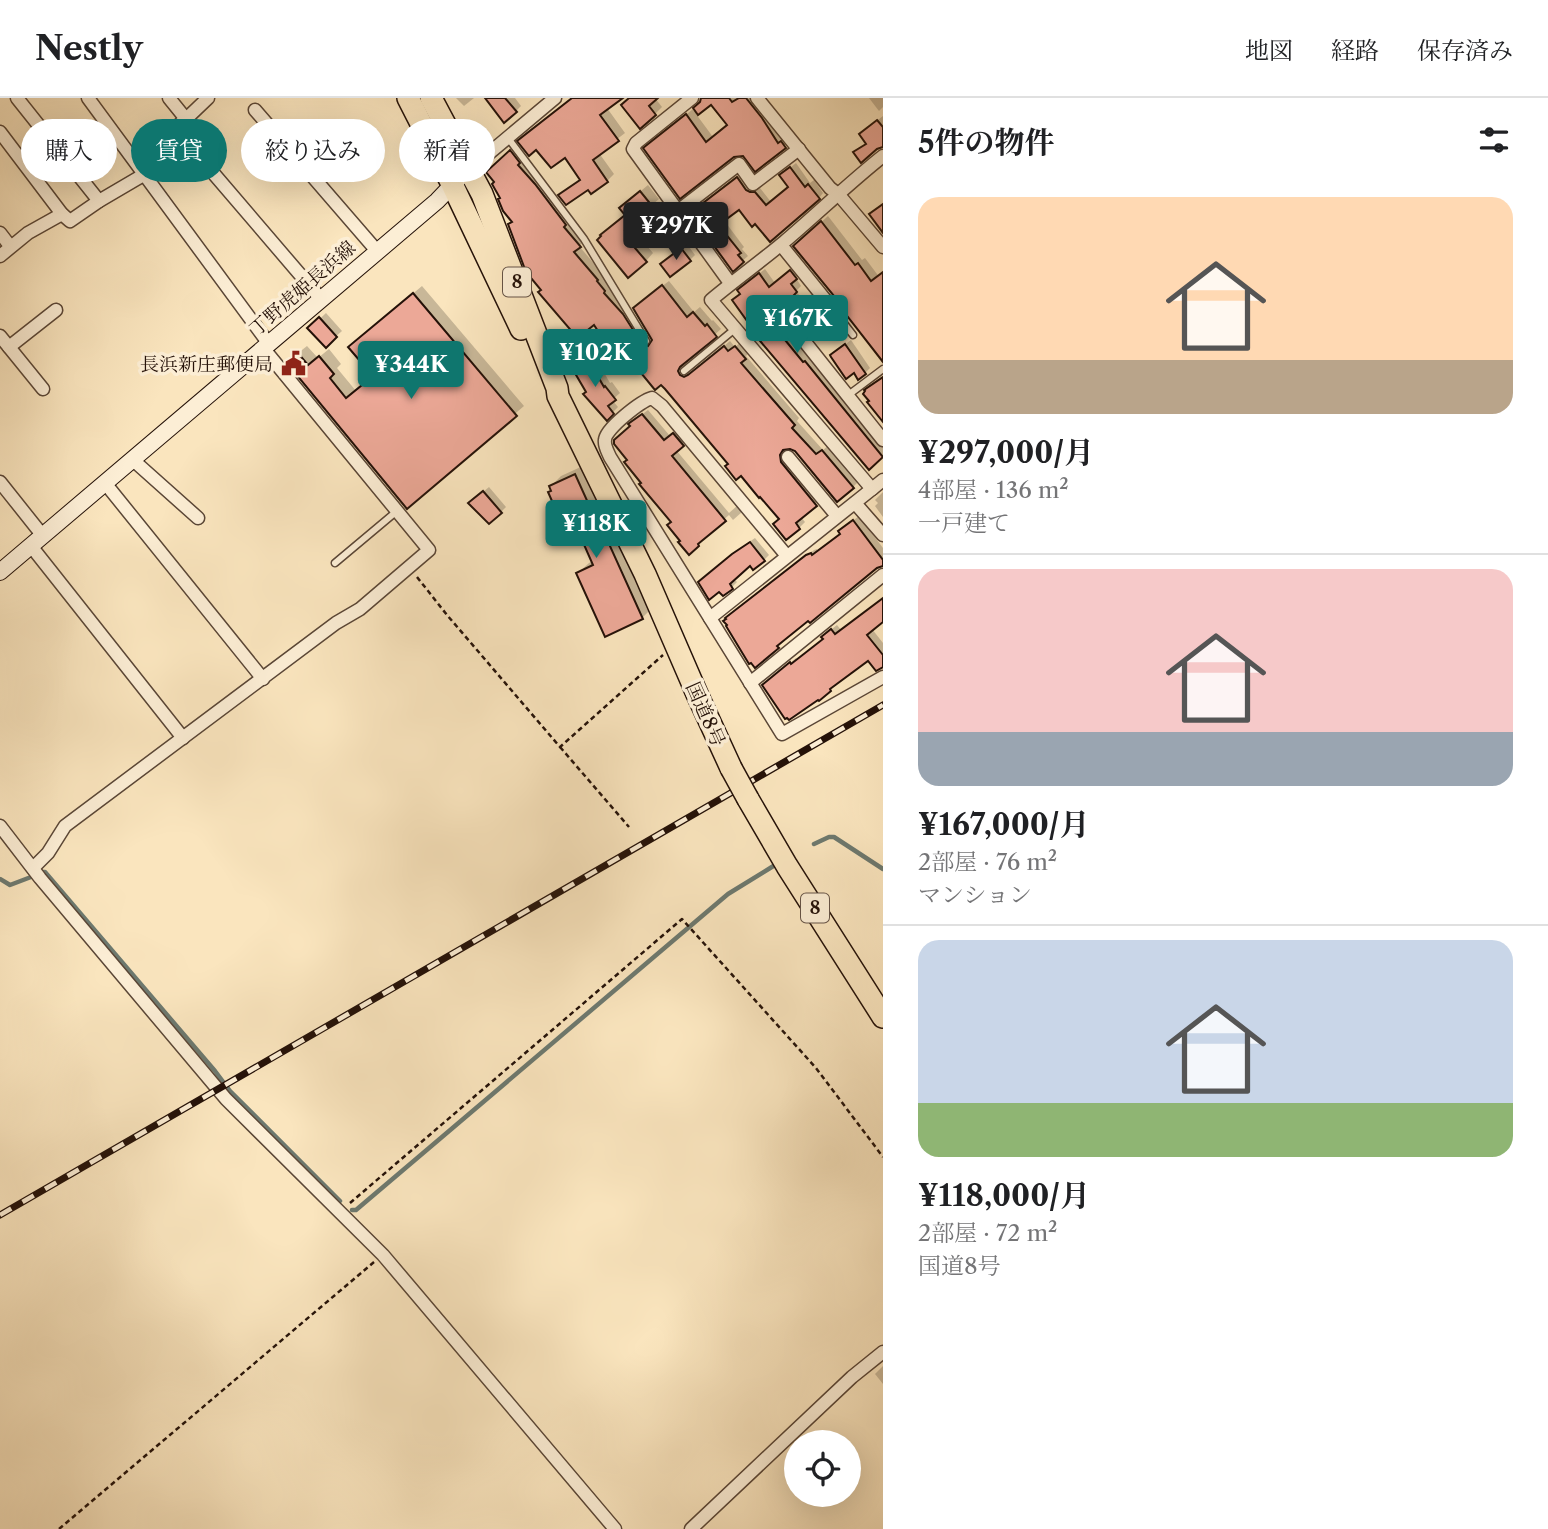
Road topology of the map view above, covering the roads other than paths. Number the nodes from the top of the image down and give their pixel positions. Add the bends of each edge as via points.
1 (17, 98) edge
2 (88, 98) edge
3 (169, 98) edge
4 (208, 98) edge
5 (408, 98) edge
6 (414, 98) edge
7 (431, 98) edge
8 (555, 98) edge
9 (692, 98) edge
10 (757, 98) edge
11 (255, 110) dead end
12 (186, 119) joint
13 (419, 119) edge
14 (425, 119) edge
15 (439, 119) edge
16 (0, 132) edge
17 (507, 137) junction
18 (495, 147) edge
19 (799, 149) junction
20 (131, 155) edge
21 (883, 156) edge
22 (131, 182) edge
23 (151, 182) edge
24 (221, 182) edge
25 (455, 182) edge
26 (462, 182) edge
27 (839, 195) junction
28 (99, 201) junction
29 (678, 211) junction
30 (62, 214) junction
31 (0, 233) edge
32 (781, 245) junction
33 (10, 246) junction
34 (883, 247) edge
35 (377, 251) junction
36 (0, 256) edge
37 (730, 283) junction
38 (321, 299) junction
39 (832, 308) junction
40 (56, 310) dead end
41 (736, 328) junction
42 (853, 335) dead end
43 (0, 336) edge
44 (646, 341) dead end
45 (9, 347) junction
46 (266, 347) junction
47 (883, 369) edge
48 (684, 371) dead end
49 (43, 389) dead end
50 (847, 396) junction
51 (883, 440) edge
52 (788, 457) dead end
53 (133, 460) junction
54 (883, 480) edge
55 (0, 482) edge
56 (105, 483) junction
57 (872, 489) junction
58 (855, 503) junction
59 (397, 511) junction
60 (837, 516) junction
61 (198, 518) dead end
62 (883, 535) edge
63 (37, 540) junction
64 (787, 556) junction
65 (335, 563) dead end
66 (0, 572) edge
67 (883, 575) edge
68 (710, 618) junction
69 (883, 677) edge
70 (262, 679) junction
71 (750, 683) junction
72 (183, 738) junction
73 (0, 826) edge
74 (33, 868) junction
75 (883, 1017) edge
76 (883, 1352) edge
77 (615, 1529) edge
78 (691, 1529) edge

1 - 28 street
2 - 20 street
3 - 12 street
4 - 12 street
5 - 13 highway, 国道8号 / 8
6 - 14 highway
7 - 15 highway, 国道8号 / 8
8 - 17 street
9 - 29 street via 633,149
10 - 19 street
11 - 35 street
16 - 30 street
17 - 18 street
17 - 44 lane via 584,239
19 - 27 street
19 - 29 street via 753,184 739,164
21 - 27 street
22 - 28 street
23 - 46 street
24 - 38 street
25 - 35 main road, 丁野虎姫長浜線
26 - 75 highway, 国道8号 / 8, bridge via 551,391 645,574 731,768
27 - 32 street
27 - 34 street
28 - 30 street via 70,221
29 - 37 street
30 - 33 street
31 - 33 street
32 - 37 street
32 - 39 street
33 - 36 street
35 - 38 main road, 丁野虎姫長浜線
37 - 41 street via 711,300
38 - 46 main road, 丁野虎姫長浜線
39 - 42 lane
39 - 50 street via 797,332
40 - 45 street
41 - 48 lane
41 - 57 street
43 - 45 street
45 - 49 street
46 - 53 main road, 丁野虎姫長浜線
46 - 59 street
47 - 50 lane
50 - 51 street
52 - 60 street
53 - 56 main road, 丁野虎姫長浜線
53 - 61 street
54 - 57 street
55 - 63 street
56 - 63 main road, 丁野虎姫長浜線
56 - 70 street
57 - 58 street
58 - 60 street
58 - 62 street
59 - 65 lane
59 - 70 street via 429,550 360,609
60 - 64 street
63 - 66 main road, 丁野虎姫長浜線
63 - 72 street
64 - 68 street
64 - 68 street via 662,406 652,398 645,400 612,427 605,444
67 - 71 street
68 - 71 street
69 - 71 street via 782,734
70 - 72 street
72 - 74 street via 65,826
73 - 74 street
74 - 77 street via 226,1099 383,1255
76 - 78 street

